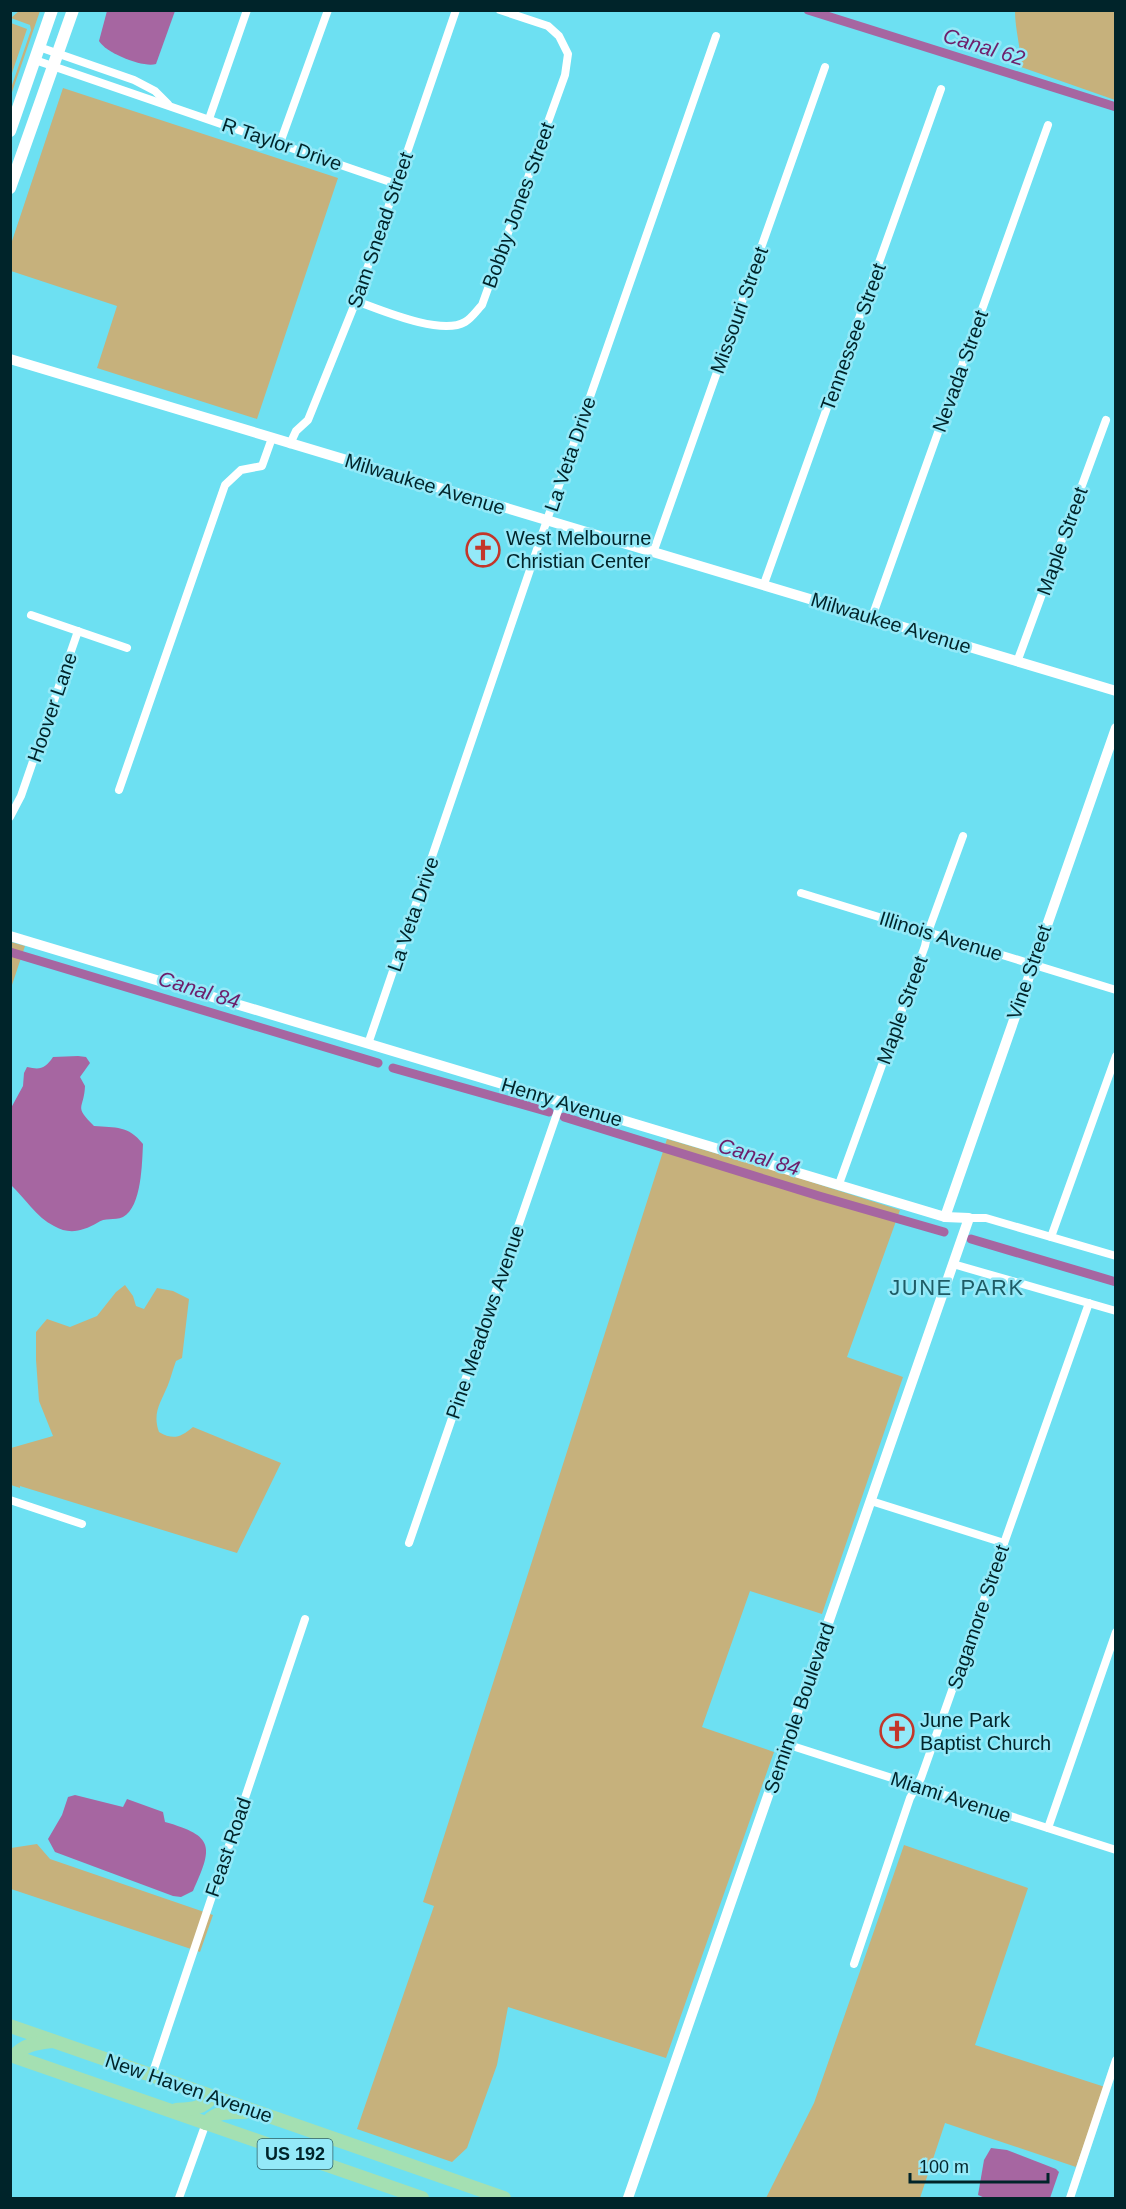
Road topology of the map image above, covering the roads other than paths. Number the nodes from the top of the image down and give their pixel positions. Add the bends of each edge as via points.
1 (52, 10) edge
2 (73, 10) edge
3 (247, 10) edge
4 (328, 10) edge
5 (456, 10) edge
6 (500, 10) edge
7 (716, 36) dead end
8 (39, 47) junction
9 (58, 54) junction
10 (35, 60) junction
11 (53, 67) junction
12 (825, 67) dead end
13 (104, 70) junction
14 (99, 83) junction
15 (139, 83) junction
16 (941, 89) dead end
17 (134, 95) junction
18 (168, 104) junction
19 (209, 119) junction
20 (1048, 125) dead end
21 (10, 131) edge
22 (280, 143) junction
23 (396, 184) junction
24 (10, 188) edge
25 (356, 301) junction
26 (10, 359) edge
27 (1106, 420) dead end
28 (272, 438) junction
29 (290, 444) junction
30 (547, 520) junction
31 (653, 553) junction
32 (764, 584) junction
33 (31, 615) dead end
34 (873, 617) junction
35 (78, 631) junction
36 (127, 648) dead end
37 (1017, 662) junction
38 (1116, 691) edge
39 (1116, 728) edge
40 (119, 790) dead end
41 (10, 817) edge
42 (963, 836) dead end
43 (801, 893) dead end
44 (928, 932) junction
45 (10, 936) edge
46 (1032, 965) junction
47 (1116, 990) edge
48 (368, 1044) junction
49 (1116, 1056) edge
50 (561, 1102) junction
51 (839, 1184) junction
52 (945, 1217) junction
53 (969, 1218) junction
54 (1051, 1237) junction
55 (1116, 1256) edge
56 (953, 1264) junction
57 (1089, 1303) junction
58 (1116, 1311) edge
59 (10, 1500) edge
60 (871, 1501) junction
61 (82, 1524) dead end
62 (409, 1543) dead end
63 (1004, 1543) junction
64 (304, 1619) dead end
65 (1116, 1632) edge
66 (786, 1744) junction
67 (915, 1786) junction
68 (1048, 1828) junction
69 (1116, 1850) edge
70 (854, 1964) dead end
71 (11, 2027) edge
72 (54, 2041) junction
73 (12, 2056) edge
74 (1116, 2060) edge
75 (152, 2075) junction
76 (212, 2097) junction
77 (168, 2110) junction
78 (256, 2112) junction
79 (206, 2123) junction
80 (179, 2199) edge
81 (422, 2199) edge
82 (504, 2199) edge
83 (628, 2199) edge
84 (1070, 2199) edge

1 - 8 main road
2 - 9 main road
3 - 19 street
4 - 22 street
5 - 23 street, Sam Snead Street
6 - 25 street, Bobby Jones Street via 548,26 559,36 568,54 565,75 482,305 466,322 448,327
7 - 30 street, La Veta Drive
8 - 9 street, R Taylor Drive
8 - 10 main road
9 - 11 main road
9 - 13 street, R Taylor Drive
10 - 11 street, R Taylor Drive
10 - 21 main road
11 - 14 street, R Taylor Drive
11 - 24 main road
12 - 31 street, Missouri Street
13 - 14 street
13 - 15 street, R Taylor Drive
14 - 17 street, R Taylor Drive
15 - 17 street
15 - 18 street, R Taylor Drive
16 - 32 street, Tennessee Street
17 - 18 street, R Taylor Drive
18 - 19 street, R Taylor Drive
19 - 22 street, R Taylor Drive
20 - 34 street, Nevada Street
22 - 23 street, R Taylor Drive
23 - 25 street, Sam Snead Street
25 - 29 street, Sam Snead Street via 308,420
26 - 28 street, Milwaukee Avenue
27 - 37 street, Maple Street
28 - 29 street, Milwaukee Avenue
28 - 40 street via 262,466 241,470 225,485
29 - 30 street, Milwaukee Avenue
30 - 31 street, Milwaukee Avenue
30 - 48 street, La Veta Drive
31 - 32 street, Milwaukee Avenue
32 - 34 street, Milwaukee Avenue
33 - 35 street
34 - 37 street, Milwaukee Avenue
35 - 36 street
35 - 41 street, Hoover Lane via 21,796
37 - 38 street, Milwaukee Avenue
39 - 46 street, Vine Street
42 - 44 street, Maple Street
43 - 44 street, Illinois Avenue
44 - 46 street, Illinois Avenue
44 - 51 street, Maple Street
45 - 48 street, Henry Avenue
46 - 47 street, Illinois Avenue
46 - 52 street, Vine Street
48 - 50 street, Henry Avenue
49 - 54 street
50 - 51 street, Henry Avenue
50 - 62 street, Pine Meadows Avenue
51 - 52 street, Henry Avenue
52 - 53 street, Henry Avenue
53 - 54 street, Henry Avenue via 986,1218
53 - 56 street, Seminole Boulevard
54 - 55 street, Henry Avenue
56 - 57 street
56 - 60 street, Seminole Boulevard
57 - 58 street
57 - 63 street, Sagamore Street
59 - 61 street
60 - 63 street
60 - 66 street, Seminole Boulevard
63 - 67 street, Sagamore Street
64 - 75 street, Feast Road
65 - 68 street
66 - 67 street, Miami Avenue
66 - 83 street, Seminole Boulevard
67 - 68 street, Miami Avenue
67 - 70 street, Sagamore Street
68 - 69 street, Miami Avenue
71 - 72 main road, New Haven Avenue / US 192
72 - 73 main road via 32,2044
72 - 75 main road, New Haven Avenue / US 192
73 - 77 main road, New Haven Avenue / US 192
74 - 84 street
75 - 76 main road, New Haven Avenue / US 192
76 - 77 main road via 194,2109
76 - 78 main road, New Haven Avenue / US 192
77 - 79 main road, New Haven Avenue / US 192
78 - 79 main road via 223,2112
78 - 82 main road, New Haven Avenue / US 192
79 - 80 street
79 - 81 main road, New Haven Avenue / US 192

